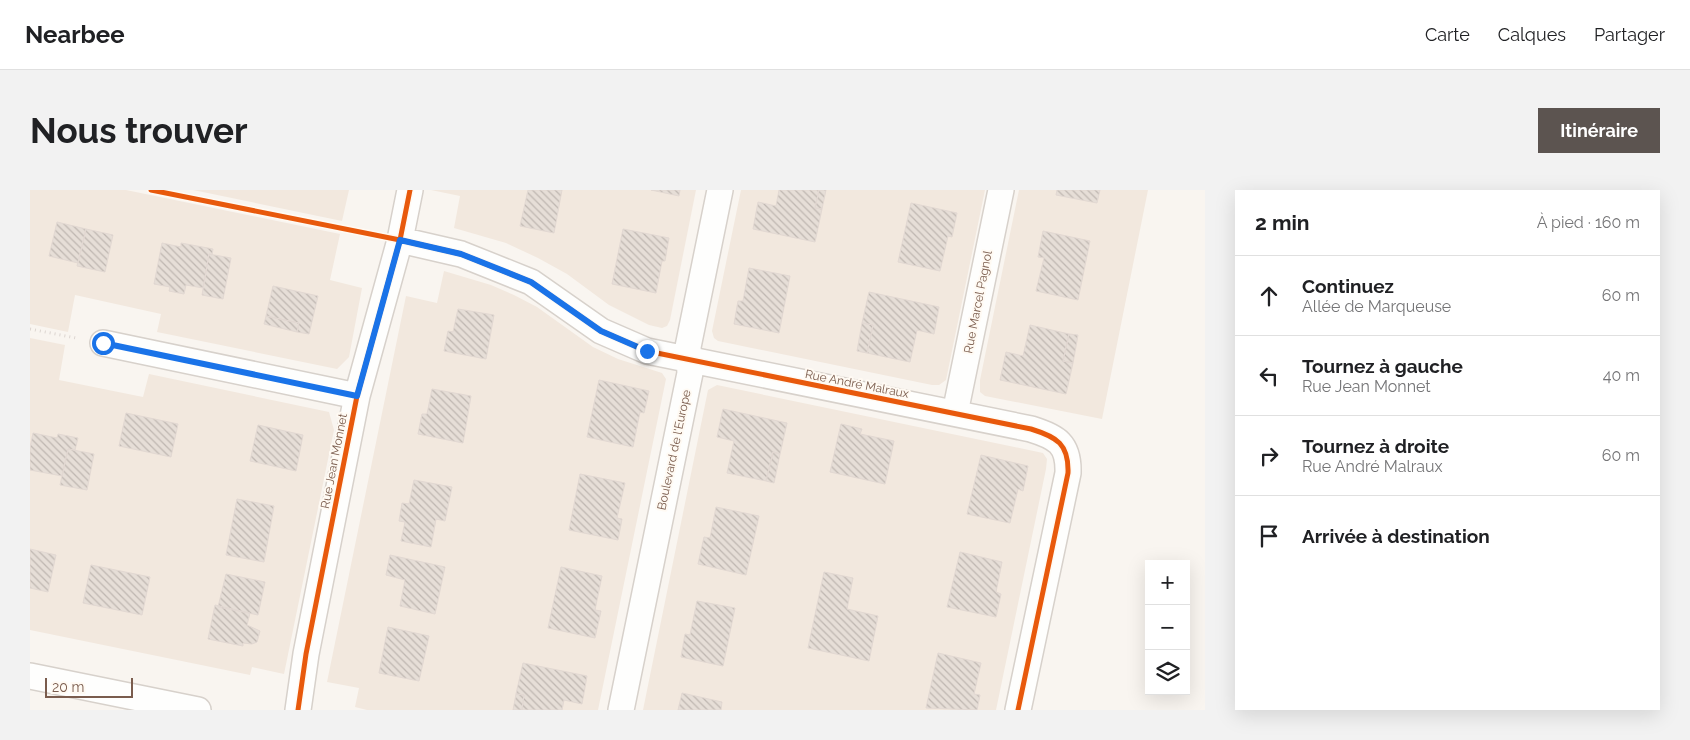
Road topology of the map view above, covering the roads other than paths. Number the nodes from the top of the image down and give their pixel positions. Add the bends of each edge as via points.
1 (410, 190) edge
2 (720, 190) edge
3 (1000, 190) edge
4 (400, 240) junction
5 (103, 343) road end
6 (688, 360) junction
7 (357, 396) junction
8 (955, 414) junction
9 (30, 676) edge
10 (198, 710) edge
11 (298, 710) edge
12 (621, 710) edge
13 (1018, 710) edge

1 - 4 street, Rue Jean Monnet
2 - 6 street, Boulevard de l'Europe
3 - 8 street, Rue Marcel Pagnol
4 - 6 street, Rue André Malraux via 461,254 509,272 531,282 616,339 647,351
4 - 7 street, Rue Jean Monnet
5 - 7 street
6 - 8 street, Rue André Malraux
6 - 12 street, Boulevard de l'Europe via 690,373
7 - 11 street, Rue Jean Monnet
8 - 13 street, Rue André Malraux via 1044,433 1055,438 1069,458
9 - 10 street

